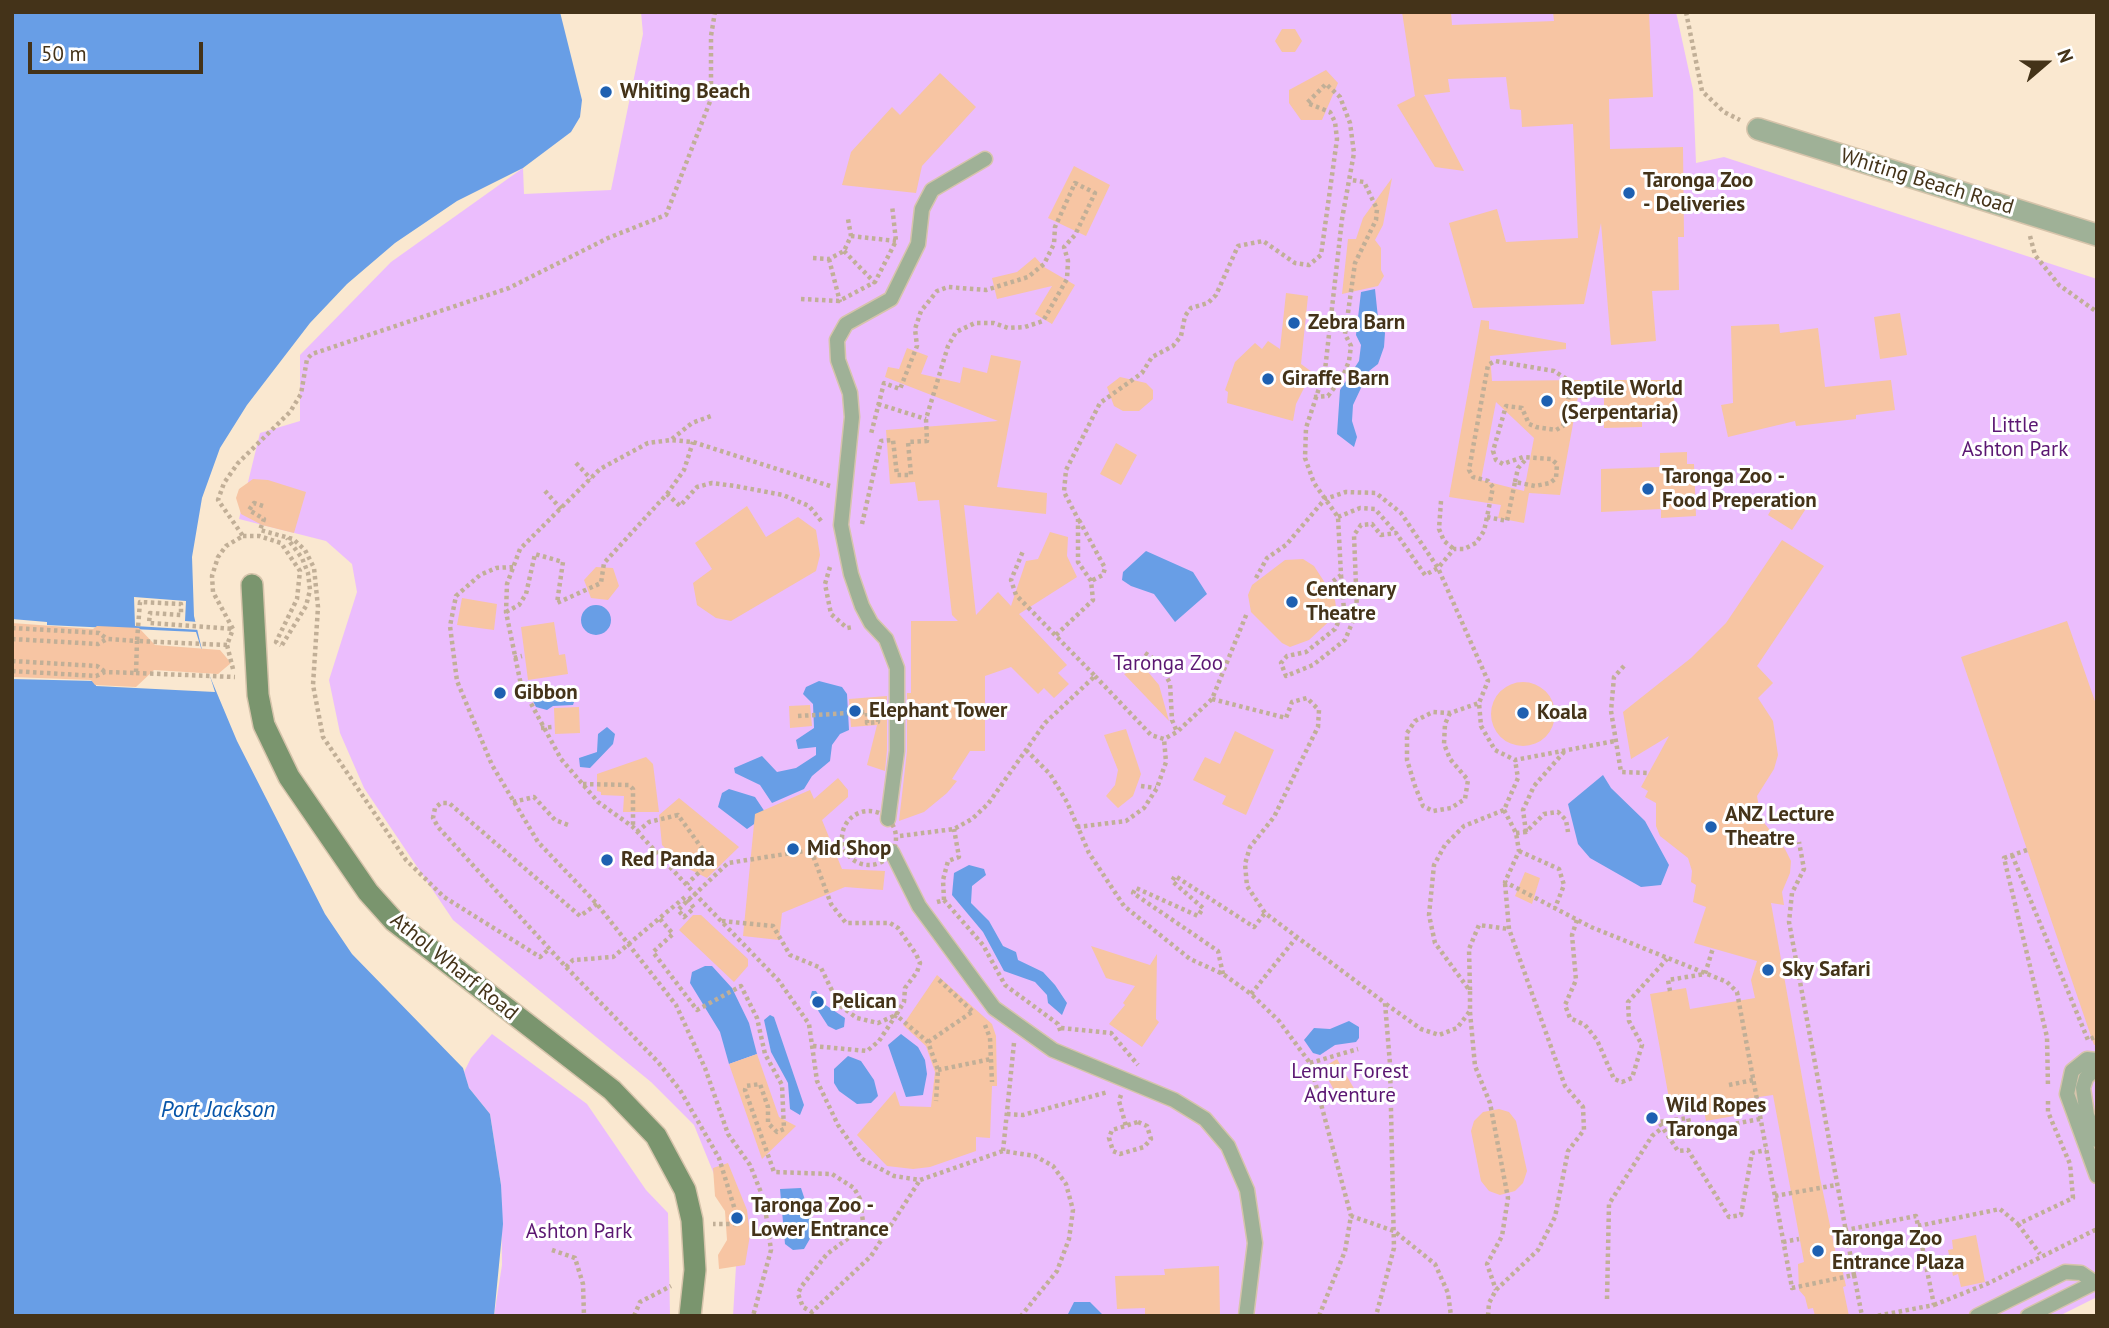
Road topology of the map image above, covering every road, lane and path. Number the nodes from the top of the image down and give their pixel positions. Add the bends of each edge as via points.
1 (715, 12) edge
2 (1686, 12) edge
3 (1758, 129) joint
4 (985, 159) dead end
5 (1350, 180) junction
6 (892, 205) dead end
7 (2022, 212) junction
8 (848, 219) dead end
9 (2097, 235) edge
10 (851, 236) junction
11 (895, 241) junction
12 (844, 251) junction
13 (813, 258) dead end
14 (829, 258) junction
15 (875, 282) junction
16 (801, 299) dead end
17 (839, 301) junction
18 (2097, 312) edge
19 (1314, 397) junction
20 (878, 404) junction
21 (711, 416) dead end
22 (926, 419) junction
23 (671, 440) junction
24 (693, 442) junction
25 (869, 443) dead end
26 (1527, 458) junction
27 (576, 463) dead end
28 (591, 479) junction
29 (1514, 482) junction
30 (545, 491) dead end
31 (846, 491) junction
32 (667, 494) junction
33 (1325, 499) junction
34 (1441, 501) dead end
35 (263, 506) dead end
36 (561, 509) junction
37 (1338, 517) junction
38 (1487, 517) junction
39 (1078, 519) junction
40 (862, 525) dead end
41 (827, 528) dead end
42 (1396, 533) junction
43 (243, 536) junction
44 (286, 537) junction
45 (1454, 549) junction
46 (1023, 551) dead end
47 (833, 556) dead end
48 (513, 567) junction
49 (1438, 568) junction
50 (1341, 575) junction
51 (1256, 578) dead end
52 (1091, 581) junction
53 (252, 585) dead end
54 (1327, 586) dead end
55 (506, 612) junction
56 (1247, 612) dead end
57 (871, 623) junction
58 (12, 628) edge
59 (233, 629) junction
60 (1056, 635) junction
61 (12, 639) edge
62 (107, 639) junction
63 (137, 641) junction
64 (227, 645) junction
65 (1145, 653) dead end
66 (522, 656) dead end
67 (514, 657) junction
68 (12, 661) edge
69 (1624, 666) dead end
70 (12, 671) edge
71 (105, 672) junction
72 (136, 673) junction
73 (1095, 676) junction
74 (1212, 699) junction
75 (1479, 703) junction
76 (877, 710) dead end
77 (1450, 713) junction
78 (798, 716) dead end
79 (541, 727) junction
80 (552, 727) dead end
81 (1177, 733) junction
82 (1164, 739) junction
83 (1615, 741) junction
84 (1026, 750) junction
85 (1565, 751) junction
86 (1515, 760) junction
87 (1649, 773) dead end
88 (582, 784) junction
89 (1141, 786) dead end
90 (1157, 788) junction
91 (513, 802) junction
92 (1504, 810) junction
93 (888, 819) dead end
94 (849, 820) dead end
95 (571, 826) dead end
96 (1077, 827) junction
97 (954, 829) junction
98 (635, 830) junction
99 (1526, 832) junction
100 (1569, 832) dead end
101 (1516, 833) junction
102 (896, 836) dead end
103 (1799, 842) dead end
104 (843, 845) junction
105 (811, 850) junction
106 (1519, 850) junction
107 (2027, 850) dead end
108 (892, 852) joint
109 (2012, 855) junction
110 (1505, 882) junction
111 (687, 884) junction
112 (695, 894) junction
113 (944, 900) junction
114 (597, 904) junction
115 (919, 906) junction
116 (1555, 908) junction
117 (1265, 913) junction
118 (660, 919) junction
119 (1577, 920) junction
120 (722, 921) junction
121 (1509, 929) junction
122 (1296, 939) junction
123 (628, 944) junction
124 (1713, 948) dead end
125 (549, 949) junction
126 (1667, 959) junction
127 (566, 967) junction
128 (1223, 974) junction
129 (1705, 974) junction
130 (939, 980) dead end
131 (1470, 991) junction
132 (1670, 991) dead end
133 (1251, 994) junction
134 (1385, 1003) junction
135 (1470, 1011) junction
136 (972, 1012) junction
137 (895, 1015) junction
138 (1061, 1028) junction
139 (2094, 1037) edge
140 (1014, 1039) dead end
141 (928, 1042) junction
142 (813, 1046) junction
143 (1053, 1049) junction
144 (1358, 1049) dead end
145 (991, 1059) junction
146 (2097, 1060) edge
147 (1310, 1063) junction
148 (2097, 1068) edge
149 (938, 1070) junction
150 (1753, 1080) junction
151 (992, 1082) dead end
152 (1729, 1085) dead end
153 (1123, 1088) dead end
154 (1143, 1088) junction
155 (1108, 1092) dead end
156 (936, 1101) dead end
157 (1007, 1114) junction
158 (1760, 1119) junction
159 (2092, 1119) edge
160 (768, 1123) junction
161 (758, 1126) junction
162 (1126, 1126) junction
163 (1662, 1128) junction
164 (2097, 1140) edge
165 (1766, 1150) junction
166 (1003, 1151) junction
167 (2097, 1176) edge
168 (920, 1180) junction
169 (1836, 1185) junction
170 (1775, 1196) junction
171 (1351, 1216) junction
172 (709, 1224) dead end
173 (2018, 1224) junction
174 (1918, 1226) junction
175 (2097, 1228) edge
176 (1394, 1231) junction
177 (1845, 1231) junction
178 (1831, 1233) dead end
179 (1800, 1239) dead end
180 (1783, 1242) junction
181 (552, 1250) dead end
182 (2040, 1255) junction
183 (1854, 1275) junction
184 (2096, 1283) edge
185 (672, 1286) dead end
186 (1496, 1290) junction
187 (1607, 1300) dead end
188 (1934, 1305) junction
189 (812, 1314) edge
190 (584, 1316) edge
191 (634, 1316) edge
192 (690, 1316) edge
193 (753, 1316) edge
194 (1021, 1316) edge
195 (1246, 1316) edge
196 (1319, 1316) edge
197 (1376, 1316) edge
198 (1451, 1316) edge
199 (1488, 1316) edge
200 (1862, 1316) edge
201 (1877, 1316) edge
202 (1977, 1316) edge
203 (2028, 1316) edge

1 - 43 path via 710,36 711,99 666,215 608,238 509,288 312,354 305,366 301,394 290,412 237,463 224,483 218,500
2 - 3 path via 1702,91 1724,112
3 - 7 street, Whiting Beach Road
4 - 31 lane via 932,190 922,209 918,244 891,299 846,324 837,340 851,405
5 - 19 path via 1325,370
5 - 19 path via 1364,182 1377,209 1376,220 1355,264 1345,334 1351,346 1349,361 1328,396
5 - 39 path via 1354,153 1350,123 1340,97 1326,84 1307,103 1330,112 1337,139 1321,255 1309,265 1295,262 1263,241 1238,246 1216,295 1191,308 1173,346 1153,357 1142,373 1100,404 1066,470 1064,492
6 - 11 path
7 - 9 street, Whiting Beach Road
7 - 18 path via 2035,256 2059,285
8 - 10 path
10 - 11 path
10 - 12 path
11 - 15 path
12 - 14 path
12 - 15 path
13 - 14 path
14 - 17 path
15 - 17 path
16 - 17 path
19 - 33 path via 1305,458
20 - 22 path
20 - 22 path via 884,383 900,389 917,346 915,329 921,311 937,291 948,287 986,290 1028,277 1044,264 1075,183 1095,194 1075,235 1063,247 1067,279 1043,321 1008,328 975,323 957,332 948,346
20 - 25 path
21 - 23 path via 692,423
22 - 40 path via 927,441 908,442 911,475 897,475 893,440 881,441
23 - 24 path
23 - 28 path via 648,443 600,469
24 - 31 path
24 - 32 path via 684,470
26 - 29 path
26 - 29 path via 1551,459 1557,464 1556,478 1535,486
26 - 38 path via 1503,464 1496,460 1495,437 1506,406 1522,408 1528,425 1556,430 1563,426 1570,389 1565,378 1554,371 1494,361 1488,365 1469,470 1493,487
27 - 28 path
28 - 36 path
29 - 38 path via 1507,521
30 - 36 path
31 - 57 lane via 841,525 851,574
32 - 41 path via 680,506 697,487 712,483 783,495 809,506
32 - 55 path via 604,563 601,583 557,603 563,562 535,554 526,594
33 - 37 path
33 - 49 path via 1346,492 1376,493 1401,513
33 - 51 path via 1286,545 1267,558
34 - 45 path via 1438,529
35 - 44 path via 254,503 249,510 264,519 260,530
36 - 48 path via 520,549
37 - 42 path via 1360,508 1374,509
37 - 50 path
38 - 45 path via 1476,543
39 - 52 path via 1078,562
39 - 52 path via 1105,568 1103,575
42 - 49 path via 1425,575
42 - 50 path via 1381,535 1372,524 1361,525 1354,535 1357,611 1345,640 1313,665 1286,676 1281,663 1287,656 1306,652 1335,629 1344,610
43 - 44 path via 281,543 300,572 297,599 276,642 281,645 306,606 310,590 302,558
43 - 59 path via 218,557 212,576 213,592
44 - 125 path via 305,550 318,587 312,666 323,737 406,860 444,897 540,957
45 - 49 path
46 - 60 path via 1011,580 1016,596
47 - 57 path via 825,584 831,614 847,628
48 - 55 path
48 - 91 path via 496,568 467,583 456,596 450,626 457,681 492,765
49 - 75 path via 1488,681
50 - 54 path
52 - 60 path via 1093,600
53 - 192 main road, Athol Wharf Road via 258,695 264,725 289,778 368,892 394,921 612,1090 656,1136 685,1190 692,1220 695,1270
55 - 67 path
56 - 74 path
57 - 93 lane via 886,639 897,668 897,751
58 - 62 path via 99,633
59 - 63 path via 149,623 150,613 181,615 181,604 140,601
59 - 64 path
60 - 73 path
61 - 62 path via 98,644
62 - 63 path
63 - 64 path
63 - 72 path
64 - 72 path via 235,678
65 - 81 path via 1157,661 1170,683
66 - 67 path
67 - 79 path via 521,685
68 - 71 path via 97,666
69 - 83 path via 1614,677 1611,711
70 - 71 path via 96,676
71 - 72 path
73 - 82 path via 1151,735
73 - 84 path via 1045,723
74 - 81 path
74 - 117 path via 1286,718 1292,702 1307,698 1319,710 1318,727 1274,817 1250,847 1245,864 1247,886
75 - 77 path
75 - 86 path via 1481,726 1495,750
76 - 78 path via 878,722 867,723 867,712
77 - 77 path via 1433,712 1415,720 1407,733 1406,760 1423,806 1433,811 1451,808 1465,799 1468,780 1444,744
79 - 80 path
79 - 88 path
81 - 82 path
82 - 90 path via 1166,762
83 - 85 path
83 - 87 path via 1621,772
84 - 96 path via 1050,774
84 - 97 path via 988,804
85 - 86 path
85 - 99 path via 1534,786 1523,810
86 - 92 path via 1518,778
88 - 98 path
88 - 98 path via 629,785
89 - 90 path
90 - 96 path via 1144,808 1126,821
91 - 95 path via 534,797 555,820
91 - 114 path via 538,842
92 - 101 path
92 - 131 path via 1464,826 1434,865 1429,915 1435,943
94 - 104 path
96 - 128 path via 1124,906 1189,959
97 - 102 path
97 - 113 path via 959,857 948,861
98 - 111 path
98 - 111 path via 678,815 711,861
99 - 100 path via 1544,814 1558,812
99 - 101 path
101 - 106 path
103 - 169 path via 1804,869 1792,892 1789,922
104 - 105 path
104 - 108 path via 853,859 869,865
105 - 112 path via 728,863
105 - 137 path via 831,904 846,923 890,923 916,954 917,972
106 - 110 path
106 - 116 path via 1559,869 1564,885
107 - 109 path
108 - 115 lane
109 - 139 path via 2088,1040
109 - 173 path via 2004,858 2047,1037 2048,1112 2070,1164 2073,1198
110 - 116 path
110 - 121 path
111 - 112 path
112 - 118 path
112 - 120 path
113 - 115 path
113 - 138 path via 983,945 1005,985
114 - 123 path
114 - 125 path via 580,916 449,803 435,808 433,818 438,827
115 - 143 lane via 994,1008
116 - 119 path
117 - 122 path
117 - 128 path via 1254,927 1175,876 1172,881 1203,908 1198,916 1136,888 1133,892 1218,951
118 - 123 path
118 - 160 path via 673,934 653,952 697,1010 741,986 757,1018 765,1054 782,1085 784,1129 777,1132
119 - 126 path
119 - 126 path via 1572,935 1576,980 1565,1005 1570,1018 1585,1025 1597,1040 1614,1079 1632,1078 1643,1045 1629,1021 1628,1002
120 - 137 path via 773,926 790,955 821,968 839,1004 857,1018 878,1023
120 - 142 path via 779,981 809,1024
121 - 131 path via 1479,925 1469,949
121 - 186 path via 1565,1086 1583,1107 1584,1130 1568,1151 1555,1217 1538,1250
122 - 133 path
122 - 134 path
123 - 127 path via 613,957 573,960
123 - 193 path via 676,1005 728,1134 750,1165 764,1200 771,1250
124 - 129 path
125 - 127 path
126 - 129 path
127 - 172 path via 658,1062 702,1124 719,1158 737,1224
128 - 133 path
129 - 132 path via 1668,980
129 - 150 path via 1727,982 1737,992
130 - 136 path
131 - 135 path
133 - 147 path via 1279,1021
134 - 135 path via 1421,1029 1439,1035 1457,1028
134 - 176 path
135 - 186 path via 1475,1066 1490,1103 1508,1198 1502,1236 1487,1264
136 - 141 path
136 - 145 path via 986,1027
137 - 141 path
137 - 142 path via 867,1051
138 - 143 path
138 - 154 path via 1111,1032 1138,1061
140 - 157 path
141 - 149 path
142 - 168 path via 817,1081 838,1125 862,1160 894,1176
143 - 154 lane
144 - 147 path
145 - 149 path
145 - 151 path
146 - 167 lane via 2087,1059 2072,1071 2067,1094
147 - 171 path
148 - 159 lane via 2082,1088
149 - 156 path
150 - 152 path
150 - 158 path
153 - 162 path via 1119,1101
154 - 195 lane via 1205,1119 1228,1146 1247,1190 1255,1243
155 - 157 path via 1023,1115
157 - 166 path
158 - 163 path via 1698,1130 1690,1126 1688,1118 1659,1122
158 - 165 path
159 - 164 lane
160 - 161 path
160 - 161 path via 768,1107 757,1082 745,1090
161 - 189 path via 774,1171 832,1174 854,1188 860,1199 863,1222 858,1231 828,1254 798,1294
162 - 162 path via 1138,1122 1147,1126 1151,1139 1144,1147 1120,1154 1113,1151 1110,1138 1112,1130
163 - 165 path via 1678,1151 1688,1150 1729,1217 1741,1215 1752,1153
163 - 187 path via 1651,1136 1609,1204
165 - 170 path
166 - 168 path
166 - 194 path via 1035,1156 1053,1166 1066,1184 1073,1210 1057,1271
168 - 189 path via 871,1256
169 - 170 path
169 - 177 path
170 - 180 path
171 - 176 path
171 - 196 path via 1345,1251
173 - 174 path via 2000,1209
173 - 182 path
174 - 177 path via 1916,1216
174 - 188 path
175 - 182 path
176 - 197 path via 1394,1248
176 - 198 path via 1435,1264 1448,1293
177 - 178 path
177 - 183 path
179 - 180 path
180 - 183 path via 1792,1288
181 - 190 path via 575,1258 583,1284
182 - 188 path via 1989,1283
183 - 200 path
184 - 202 lane via 2081,1273 2066,1272
184 - 203 lane
185 - 191 path via 640,1303
186 - 199 path
188 - 201 path

